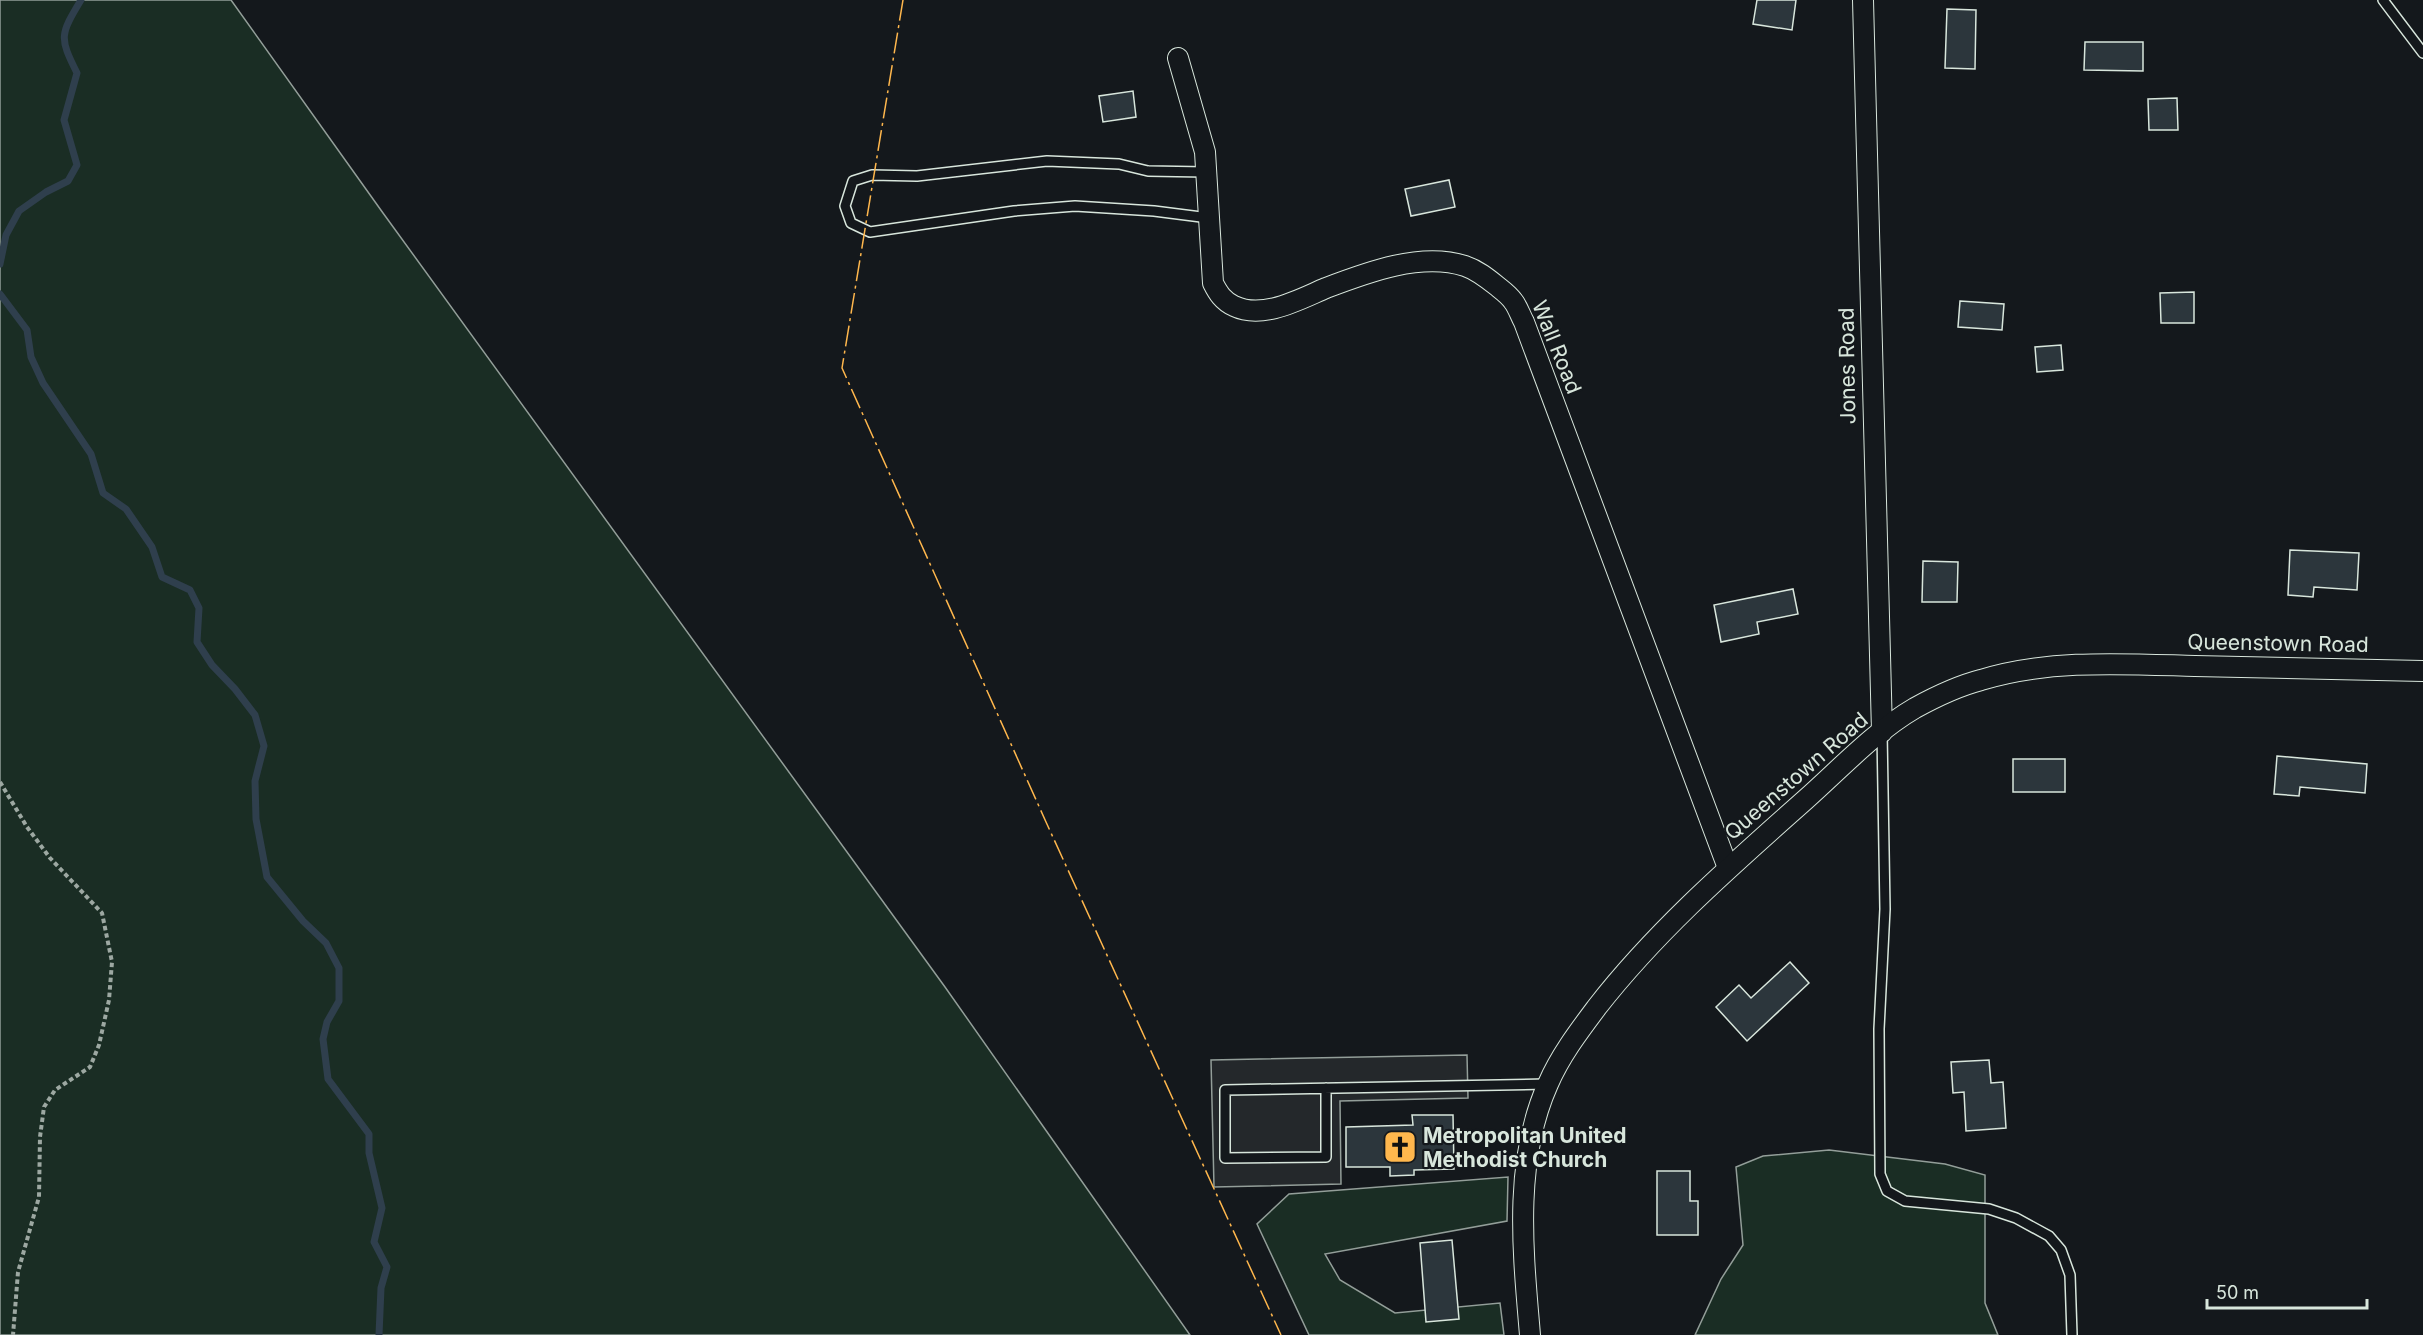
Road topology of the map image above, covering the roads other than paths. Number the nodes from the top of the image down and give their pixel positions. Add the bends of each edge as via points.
1 (1863, 0) edge
2 (2383, 0) edge
3 (2423, 53) edge
4 (1178, 58) dead end
5 (1206, 172) junction
6 (1209, 218) junction
7 (2423, 671) edge
8 (1882, 732) junction
9 (1728, 868) junction
10 (1547, 1084) junction
11 (1326, 1088) junction
12 (1530, 1335) edge
13 (2072, 1335) edge

1 - 8 street, Jones Road
2 - 3 lane
4 - 5 street, Wall Road via 1205,152
5 - 6 street, Wall Road
5 - 6 lane via 1148,171 1119,164 1047,161 917,176 872,175 853,182 845,206 851,223 870,232 1075,206
6 - 9 street, Wall Road via 1213,283 1221,297 1234,306 1268,309 1350,279 1422,262 1465,266 1491,281 1513,301
7 - 8 street, Queenstown Road via 2158,665 2083,665 2015,671 1949,691
8 - 9 street, Queenstown Road
8 - 13 lane via 1885,909 1880,1174 1887,1191 1905,1201 1989,1209 2049,1236 2061,1250 2070,1275
9 - 10 street, Queenstown Road via 1655,939 1610,991 1562,1056
10 - 11 lane
10 - 12 street, Queenstown Road via 1528,1152 1523,1196
11 - 11 lane via 1226,1090 1225,1158 1326,1156

